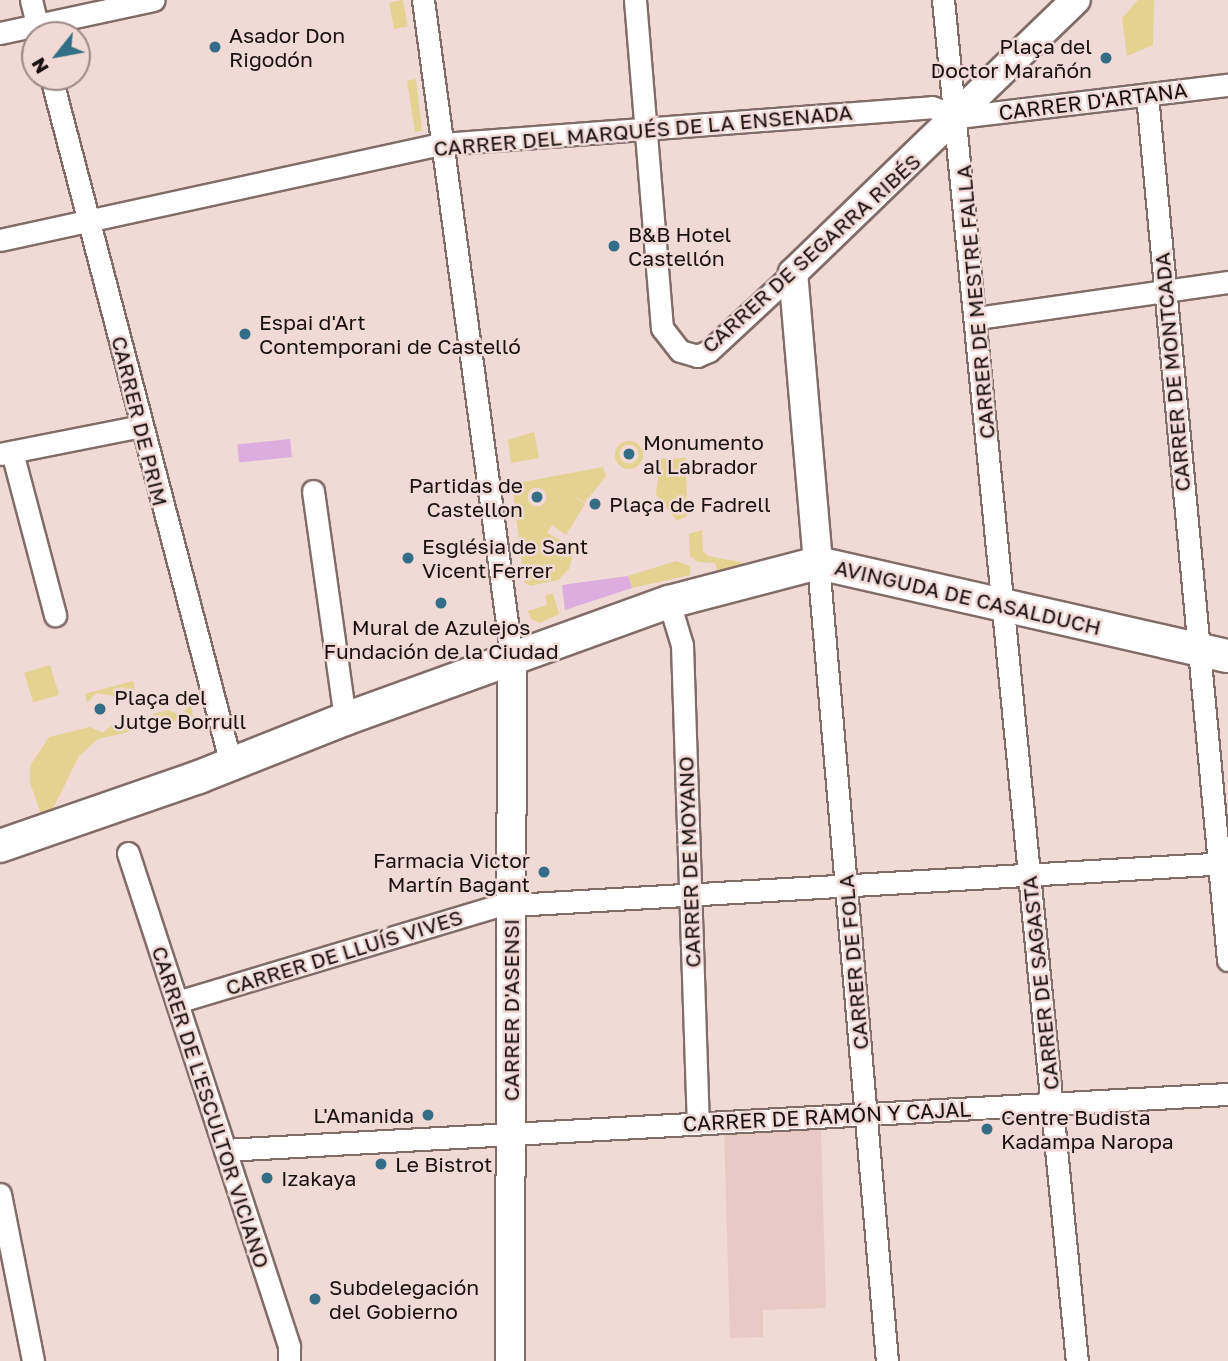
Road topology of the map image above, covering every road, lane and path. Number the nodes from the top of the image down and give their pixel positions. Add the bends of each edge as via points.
1 (31, 0) edge
2 (154, 0) edge
3 (423, 0) edge
4 (635, 0) edge
5 (943, 0) edge
6 (1076, 0) edge
7 (37, 21) edge
8 (74, 21) edge
9 (21, 31) edge
10 (0, 33) edge
11 (1228, 85) edge
12 (55, 91) edge
13 (1147, 95) junction
14 (958, 117) junction
15 (646, 129) junction
16 (442, 144) junction
17 (88, 220) junction
18 (0, 240) edge
19 (793, 273) junction
20 (1228, 282) edge
21 (1164, 291) junction
22 (977, 318) junction
23 (141, 426) junction
24 (6, 453) edge
25 (313, 491) dead end
26 (818, 563) junction
27 (669, 603) junction
28 (1003, 605) junction
29 (55, 615) dead end
30 (1197, 649) junction
31 (1228, 656) edge
32 (512, 660) junction
33 (345, 719) junction
34 (231, 764) junction
35 (0, 846) edge
36 (128, 853) dead end
37 (1223, 864) edge
38 (1029, 875) junction
39 (846, 886) junction
40 (690, 895) junction
41 (511, 905) junction
42 (1228, 960) edge
43 (177, 1002) junction
44 (1228, 1094) edge
45 (1051, 1104) junction
46 (866, 1114) junction
47 (698, 1124) junction
48 (511, 1133) junction
49 (225, 1150) junction
50 (0, 1194) edge
51 (33, 1361) edge
52 (289, 1361) edge
53 (510, 1361) edge
54 (887, 1361) edge
55 (1077, 1361) edge

1 - 7 street
2 - 8 street
3 - 16 street
4 - 15 street
5 - 14 street, CARRER DE MESTRE FALLA
6 - 14 street, CARRER DE SEGARRA RIBÉS
9 - 10 street
11 - 13 street, CARRER D'ARTANA
12 - 17 street, CARRER DE PRIM
13 - 14 street, CARRER D'ARTANA
13 - 21 street, CARRER DE MONTCADA
14 - 15 street, CARRER DEL MARQUÉS DE LA ENSENADA via 932,107
14 - 19 street, CARRER DE SEGARRA RIBÉS
14 - 22 street, CARRER DE MESTRE FALLA
15 - 16 street, CARRER DEL MARQUÉS DE LA ENSENADA
15 - 19 street, CARRER DE SEGARRA RIBÉS via 662,328 680,351 697,356 709,351
16 - 17 street, CARRER DEL MARQUÉS DE LA ENSENADA
16 - 32 street
17 - 18 street, CARRER DEL MARQUÉS DE LA ENSENADA
17 - 23 street, CARRER DE PRIM
19 - 26 street
20 - 21 street
21 - 22 street
21 - 30 street, CARRER DE MONTCADA
22 - 28 street, CARRER DE MESTRE FALLA
23 - 24 street
23 - 34 street, CARRER DE PRIM
24 - 29 street
25 - 33 street
26 - 27 main road, AVINGUDA DE CASALDUCH
26 - 28 main road, AVINGUDA DE CASALDUCH
26 - 39 street, CARRER DE FOLA
27 - 32 main road
27 - 40 street, CARRER DE MOYANO via 682,645
28 - 30 main road, AVINGUDA DE CASALDUCH
28 - 38 street, CARRER DE SAGASTA
30 - 31 main road, AVINGUDA DE CASALDUCH
30 - 37 street, CARRER DE MONTCADA
32 - 33 main road
32 - 41 street, CARRER D'ASENSI
33 - 34 main road
34 - 35 main road
36 - 43 street, CARRER DE L'ESCULTOR VICIANO
37 - 38 street, CARRER DE LLUÍS VIVES
37 - 42 street, CARRER DE MONTCADA
38 - 39 street, CARRER DE LLUÍS VIVES
38 - 45 street, CARRER DE SAGASTA
39 - 40 street, CARRER DE LLUÍS VIVES
39 - 46 street, CARRER DE FOLA
40 - 41 street, CARRER DE LLUÍS VIVES
40 - 47 street, CARRER DE MOYANO
41 - 43 street, CARRER DE LLUÍS VIVES
41 - 48 street, CARRER D'ASENSI
43 - 49 street, CARRER DE L'ESCULTOR VICIANO
44 - 45 street, CARRER DE RAMÓN Y CAJAL
45 - 46 street, CARRER DE RAMÓN Y CAJAL
45 - 55 street, CARRER DE SAGASTA
46 - 47 street, CARRER DE RAMÓN Y CAJAL
46 - 54 street, CARRER DE FOLA
47 - 48 street, CARRER DE RAMÓN Y CAJAL
48 - 49 street, CARRER DE RAMÓN Y CAJAL
48 - 53 street, CARRER D'ASENSI
49 - 52 street, CARRER DE L'ESCULTOR VICIANO via 289,1346
50 - 51 street

